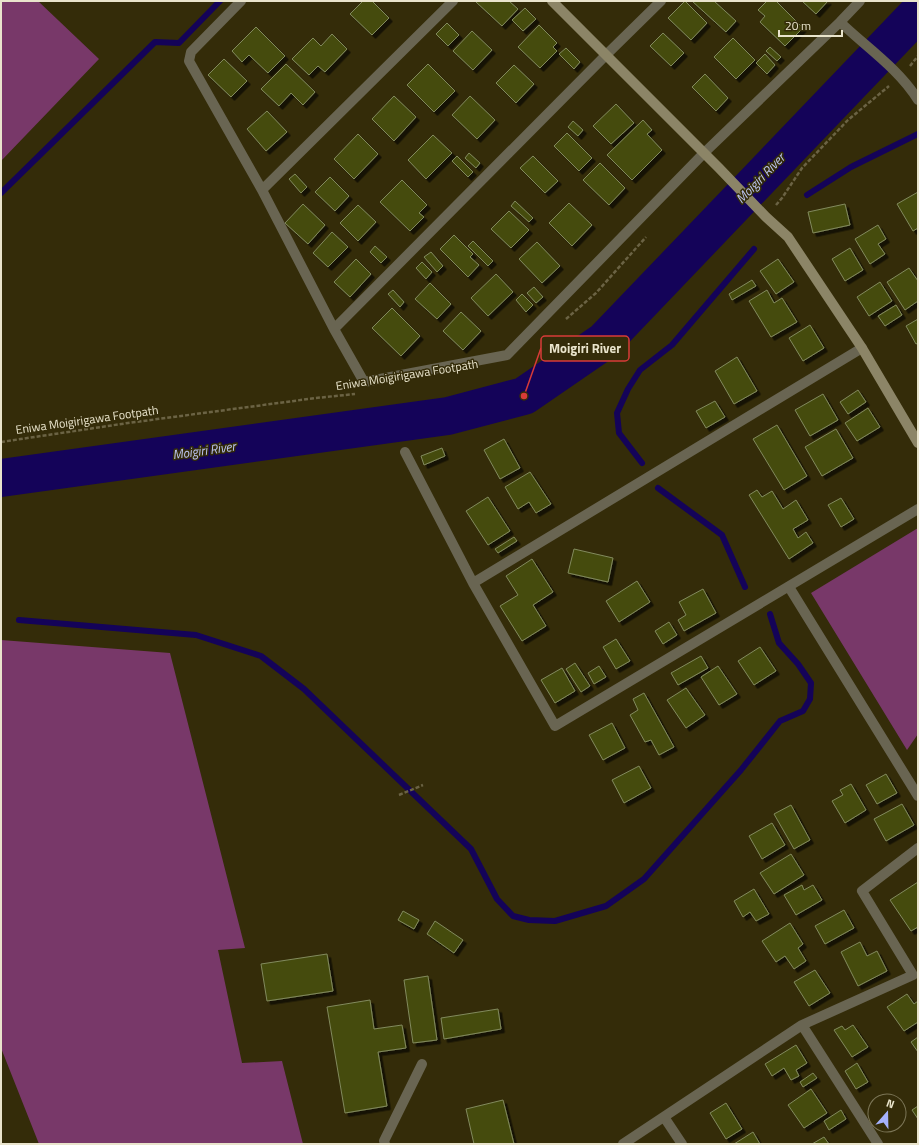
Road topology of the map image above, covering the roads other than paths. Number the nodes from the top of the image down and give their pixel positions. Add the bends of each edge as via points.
1 (241, 1) edge
2 (453, 1) edge
3 (552, 1) edge
4 (661, 1) edge
5 (860, 1) edge
6 (840, 22) junction
7 (607, 54) junction
8 (918, 100) edge
9 (704, 153) junction
10 (262, 190) junction
11 (334, 329) junction
12 (862, 348) junction
13 (918, 443) edge
14 (405, 452) dead end
15 (918, 509) edge
16 (473, 583) junction
17 (789, 587) junction
18 (918, 796) edge
19 (918, 848) edge
20 (802, 1025) junction
21 (422, 1064) dead end
22 (664, 1117) junction
23 (385, 1144) edge
24 (623, 1144) edge
25 (682, 1144) edge
26 (878, 1144) edge

1 - 10 street via 191,52 189,61
2 - 10 street
3 - 7 street
4 - 7 street
5 - 6 street
6 - 8 street via 892,68
6 - 9 street
7 - 9 street
7 - 11 street
9 - 11 street via 507,354 364,382
9 - 12 street via 788,237
10 - 11 street
12 - 13 street
12 - 16 street
14 - 16 street
15 - 17 street
16 - 17 street via 555,726
17 - 18 street
19 - 20 street via 862,891 912,974
20 - 22 street
20 - 26 street
21 - 23 street via 384,1141
22 - 24 street
22 - 25 street

